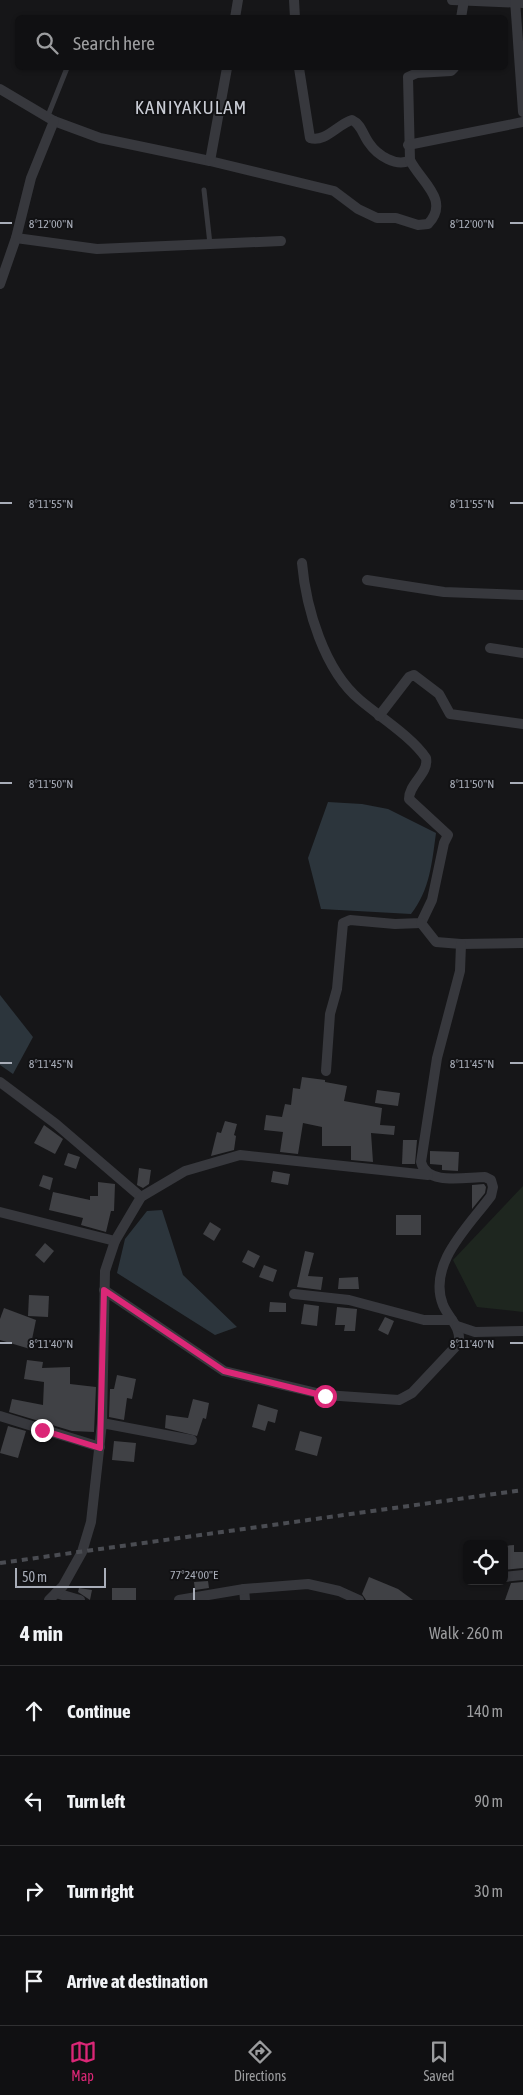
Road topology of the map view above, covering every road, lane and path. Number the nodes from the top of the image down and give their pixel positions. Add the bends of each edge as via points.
1 (238, 0) edge
2 (294, 0) edge
3 (452, 0) edge
4 (464, 0) edge
5 (518, 2) edge
6 (236, 15) edge
7 (295, 15) edge
8 (462, 15) edge
9 (66, 70) edge
10 (226, 70) edge
11 (299, 70) edge
12 (452, 70) edge
13 (0, 89) edge
14 (523, 112) edge
15 (50, 120) junction
16 (523, 122) edge
17 (408, 145) junction
18 (410, 160) junction
19 (210, 161) junction
20 (204, 190) dead end
21 (16, 238) junction
22 (281, 241) dead end
23 (210, 244) junction
24 (0, 284) edge
25 (302, 563) dead end
26 (367, 580) dead end
27 (523, 595) edge
28 (490, 648) dead end
29 (523, 654) edge
30 (379, 716) junction
31 (523, 724) edge
32 (421, 923) junction
33 (461, 944) junction
34 (523, 944) edge
35 (326, 1071) dead end
36 (0, 1082) edge
37 (428, 1175) junction
38 (141, 1198) junction
39 (0, 1212) edge
40 (115, 1241) junction
41 (104, 1290) junction
42 (294, 1294) dead end
43 (455, 1323) junction
44 (523, 1331) edge
45 (0, 1416) edge
46 (102, 1423) junction
47 (192, 1440) dead end
48 (100, 1448) junction
49 (523, 1575) edge
50 (508, 1577) edge
51 (244, 1589) junction
52 (53, 1596) edge
53 (80, 1600) edge
54 (179, 1600) edge
55 (245, 1600) edge
56 (359, 1600) edge

1 - 6 street
2 - 7 street
3 - 4 street
4 - 5 street
4 - 8 street
5 - 14 street
9 - 15 lane
10 - 19 street
11 - 18 street via 310,138 322,138 352,120 376,150 395,162
12 - 17 street via 417,73 408,77
13 - 15 street
15 - 19 street via 100,138
15 - 21 street
16 - 17 street
17 - 18 street
18 - 19 street via 436,197 436,212 428,224 377,218 334,191
20 - 23 lane
21 - 23 street via 97,249
21 - 24 street
22 - 23 street
25 - 30 street via 308,603 335,671 349,690
26 - 27 street via 444,592
28 - 29 street
30 - 31 street via 409,677 414,675 439,694 450,714
30 - 32 street via 426,758 426,768 410,790 409,799 448,835 432,900
32 - 33 street via 434,941
32 - 35 street via 350,920 343,924 330,1014
33 - 34 street
33 - 37 street via 460,972 437,1058 421,1162 423,1171
36 - 38 street via 56,1124
37 - 38 street via 240,1155 185,1171
37 - 43 street via 485,1178 491,1180 493,1187 491,1196 443,1264 441,1297
38 - 40 street
39 - 40 street
40 - 41 street via 105,1271
41 - 43 street via 224,1371 325,1396 399,1400 412,1393 459,1343
41 - 46 street
42 - 43 street via 349,1300 424,1320
43 - 44 street via 475,1332
45 - 48 street
46 - 47 street
46 - 48 street
48 - 52 street via 89,1530 82,1552 63,1586
49 - 50 street
51 - 54 street
51 - 55 street
51 - 56 street via 316,1584
52 - 53 street

